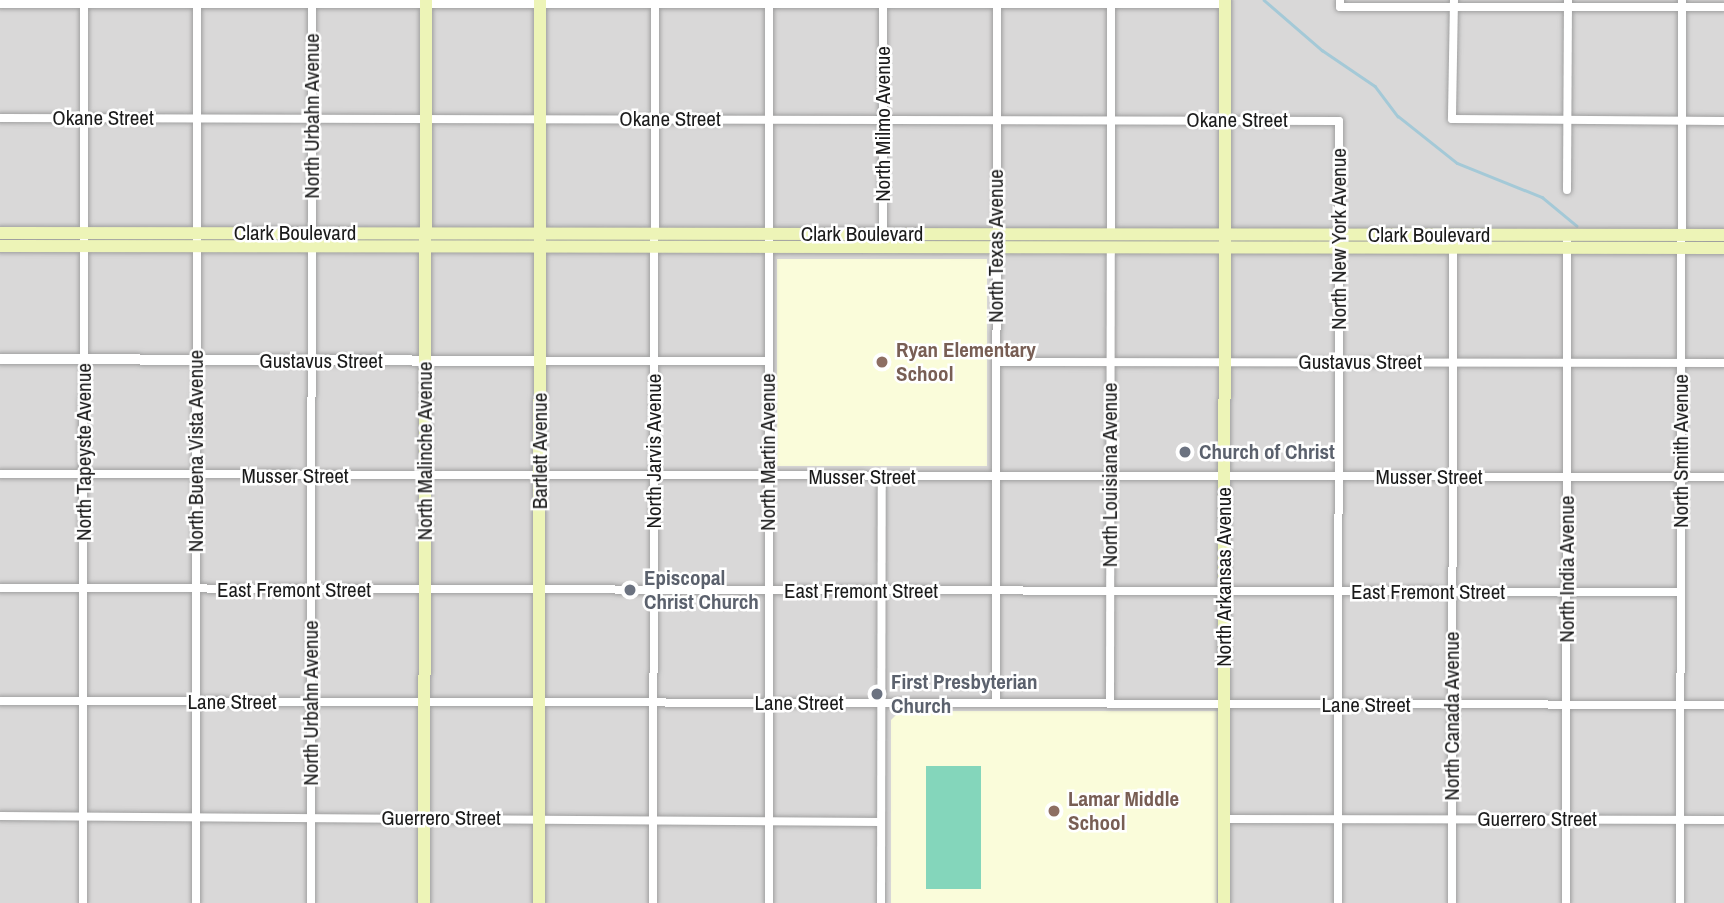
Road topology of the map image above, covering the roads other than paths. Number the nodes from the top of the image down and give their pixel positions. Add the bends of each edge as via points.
1 (84, 2) edge
2 (197, 2) edge
3 (312, 2) edge
4 (426, 2) edge
5 (654, 2) edge
6 (769, 2) edge
7 (883, 2) edge
8 (997, 2) edge
9 (1111, 2) edge
10 (1225, 2) edge
11 (540, 3) edge
12 (1340, 3) edge
13 (1454, 3) edge
14 (0, 4) edge
15 (1568, 4) edge
16 (1682, 4) edge
17 (1724, 7) edge
18 (0, 118) edge
19 (84, 118) junction
20 (197, 118) junction
21 (312, 119) junction
22 (426, 119) junction
23 (540, 119) junction
24 (654, 119) junction
25 (768, 120) junction
26 (883, 120) junction
27 (997, 120) junction
28 (1111, 120) junction
29 (1225, 120) junction
30 (1567, 120) junction
31 (1339, 121) joint
32 (1682, 121) junction
33 (1724, 121) edge
34 (1567, 190) dead end
35 (0, 233) edge
36 (1724, 235) edge
37 (84, 239) junction
38 (197, 240) junction
39 (312, 240) junction
40 (425, 240) junction
41 (540, 240) junction
42 (654, 240) junction
43 (768, 241) junction
44 (883, 241) junction
45 (996, 241) junction
46 (1111, 241) junction
47 (1453, 241) junction
48 (1224, 242) junction
49 (1339, 242) junction
50 (1567, 242) junction
51 (1681, 242) junction
52 (0, 246) edge
53 (1724, 248) edge
54 (0, 359) edge
55 (84, 360) junction
56 (196, 360) junction
57 (312, 360) junction
58 (425, 361) junction
59 (540, 361) junction
60 (654, 361) junction
61 (768, 361) junction
62 (996, 362) junction
63 (1110, 362) junction
64 (1224, 362) junction
65 (1339, 362) junction
66 (1453, 362) junction
67 (1567, 363) junction
68 (1681, 363) junction
69 (1724, 363) edge
70 (0, 474) edge
71 (84, 474) junction
72 (196, 475) junction
73 (311, 476) junction
74 (425, 476) junction
75 (540, 477) junction
76 (654, 477) junction
77 (768, 477) junction
78 (882, 477) junction
79 (996, 477) junction
80 (1110, 477) junction
81 (1224, 477) junction
82 (1339, 477) junction
83 (1452, 477) junction
84 (1567, 477) junction
85 (1681, 477) junction
86 (1724, 477) edge
87 (0, 588) edge
88 (83, 589) junction
89 (196, 589) junction
90 (311, 590) junction
91 (425, 590) junction
92 (539, 591) junction
93 (653, 591) junction
94 (768, 591) junction
95 (882, 591) junction
96 (996, 591) junction
97 (1110, 591) junction
98 (1224, 592) junction
99 (1339, 592) junction
100 (1452, 592) junction
101 (1567, 592) junction
102 (1681, 592) junction
103 (0, 701) edge
104 (83, 702) junction
105 (196, 702) junction
106 (311, 702) junction
107 (425, 702) junction
108 (539, 702) junction
109 (653, 703) junction
110 (767, 703) junction
111 (881, 703) junction
112 (996, 703) junction
113 (1110, 703) junction
114 (1224, 704) junction
115 (1338, 705) junction
116 (1452, 705) junction
117 (1567, 705) junction
118 (1681, 705) junction
119 (1724, 705) edge
120 (0, 816) edge
121 (83, 816) junction
122 (196, 817) junction
123 (311, 817) junction
124 (425, 818) junction
125 (539, 818) junction
126 (1338, 818) junction
127 (1224, 819) junction
128 (1452, 819) junction
129 (1566, 819) junction
130 (1680, 820) junction
131 (1724, 820) edge
132 (653, 822) junction
133 (769, 822) junction
134 (881, 822) junction
135 (83, 903) edge
136 (196, 903) edge
137 (310, 903) edge
138 (424, 903) edge
139 (539, 903) edge
140 (653, 903) edge
141 (769, 903) edge
142 (881, 903) edge
143 (1224, 903) edge
144 (1338, 903) edge
145 (1452, 903) edge
146 (1566, 903) edge
147 (1680, 903) edge

1 - 2 street
1 - 14 street
1 - 19 street, North Tapeyste Avenue
2 - 3 street
2 - 20 street, North Buena Vista Avenue
3 - 4 street
3 - 21 street, North Urbahn Avenue
4 - 11 street
4 - 22 main road, North Malinche Avenue
5 - 6 street
5 - 11 street
5 - 24 street, North Jarvis Avenue
6 - 7 street
6 - 25 street, North Martin Avenue
7 - 8 street
7 - 26 street, North Milmo Avenue
8 - 9 street
8 - 27 street, North Texas Avenue
9 - 10 street
9 - 28 street, North Louisiana Avenue
10 - 29 main road, North Arkansas Avenue
11 - 23 main road, Bartlett Avenue
12 - 13 street
13 - 15 street
13 - 30 street via 1452,119
15 - 16 street
15 - 30 street
16 - 17 street
16 - 32 street, North Smith Avenue
18 - 19 street, Okane Street
19 - 20 street, Okane Street
19 - 37 street, North Tapeyste Avenue
20 - 21 street, Okane Street
20 - 38 street, North Buena Vista Avenue
21 - 22 street, Okane Street
21 - 39 street, North Urbahn Avenue
22 - 23 street, Okane Street
22 - 40 main road, North Malinche Avenue
23 - 24 street, Okane Street
23 - 41 main road, Bartlett Avenue
24 - 25 street, Okane Street
24 - 42 street, North Jarvis Avenue
25 - 26 street, Okane Street
25 - 43 street, North Martin Avenue
26 - 27 street, Okane Street
26 - 44 street, North Milmo Avenue
27 - 28 street, Okane Street
27 - 45 street, North Texas Avenue
28 - 29 street, Okane Street
28 - 46 street, North Louisiana Avenue
29 - 31 street, Okane Street
29 - 48 main road, North Arkansas Avenue
30 - 32 street
30 - 34 street
31 - 49 street, North New York Avenue
32 - 33 street
32 - 51 street, North Smith Avenue
35 - 37 main road, Clark Boulevard
36 - 51 main road, Clark Boulevard
37 - 38 main road, Clark Boulevard
37 - 52 main road, Clark Boulevard
37 - 55 street, North Tapeyste Avenue
38 - 39 main road, Clark Boulevard
38 - 56 street, North Buena Vista Avenue
39 - 40 main road, Clark Boulevard
39 - 57 street, North Urbahn Avenue
40 - 41 main road, Clark Boulevard
40 - 58 main road, North Malinche Avenue
41 - 42 main road, Clark Boulevard
41 - 59 main road, Bartlett Avenue
42 - 43 main road, Clark Boulevard
42 - 60 street, North Jarvis Avenue
43 - 44 main road, Clark Boulevard
43 - 61 street, North Martin Avenue
44 - 45 main road, Clark Boulevard
45 - 46 main road, Clark Boulevard
45 - 62 street, North Texas Avenue
46 - 48 main road, Clark Boulevard
46 - 63 street, North Louisiana Avenue
47 - 49 main road, Clark Boulevard
47 - 50 main road, Clark Boulevard
47 - 66 street, North Canada Avenue
48 - 49 main road, Clark Boulevard
48 - 64 main road, North Arkansas Avenue
49 - 65 street, North New York Avenue
50 - 51 main road, Clark Boulevard
50 - 67 street, North India Avenue
51 - 53 main road, Clark Boulevard
51 - 68 street, North Smith Avenue
54 - 55 street, Gustavus Street
55 - 56 street, Gustavus Street
55 - 71 street, North Tapeyste Avenue
56 - 57 street, Gustavus Street
56 - 72 street, North Buena Vista Avenue
57 - 58 street, Gustavus Street
57 - 73 street, North Urbahn Avenue
58 - 59 street, Gustavus Street
58 - 74 main road, North Malinche Avenue
59 - 60 street, Gustavus Street
59 - 75 main road, Bartlett Avenue
60 - 61 street, Gustavus Street
60 - 76 street, North Jarvis Avenue
61 - 77 street, North Martin Avenue
62 - 63 street, Gustavus Street
62 - 79 street, North Texas Avenue
63 - 64 street, Gustavus Street
63 - 80 street, North Louisiana Avenue
64 - 65 street, Gustavus Street
64 - 81 main road, North Arkansas Avenue
65 - 66 street, Gustavus Street
65 - 82 street, North New York Avenue
66 - 67 street, Gustavus Street
66 - 83 street, North Canada Avenue
67 - 68 street, Gustavus Street
67 - 84 street, North India Avenue
68 - 69 street, Gustavus Street
68 - 85 street, North Smith Avenue
70 - 71 street, Musser Street
71 - 72 street, Musser Street
71 - 88 street, North Tapeyste Avenue
72 - 73 street, Musser Street
72 - 89 street, North Buena Vista Avenue
73 - 74 street, Musser Street
73 - 90 street, North Urbahn Avenue
74 - 75 street, Musser Street
74 - 91 main road, North Malinche Avenue
75 - 76 street, Musser Street
75 - 92 main road, Bartlett Avenue
76 - 77 street, Musser Street
76 - 93 street, North Jarvis Avenue
77 - 78 street, Musser Street
77 - 94 street, North Martin Avenue
78 - 79 street, Musser Street
78 - 95 street
79 - 80 street, Musser Street
79 - 96 street, North Texas Avenue
80 - 81 street, Musser Street
80 - 97 street, North Louisiana Avenue
81 - 82 street, Musser Street
81 - 98 main road, North Arkansas Avenue
82 - 83 street, Musser Street
82 - 99 street, North New York Avenue
83 - 84 street, Musser Street
83 - 100 street, North Canada Avenue
84 - 85 street, Musser Street
84 - 101 street, North India Avenue
85 - 86 street, Musser Street
85 - 102 street, North Smith Avenue
87 - 88 street, East Fremont Street
88 - 89 street, East Fremont Street
88 - 104 street, North Tapeyste Avenue
89 - 90 street, East Fremont Street
89 - 105 street, North Buena Vista Avenue
90 - 91 street, East Fremont Street
90 - 106 street, North Urbahn Avenue
91 - 92 street, East Fremont Street
91 - 107 main road, North Malinche Avenue
92 - 93 street, East Fremont Street
92 - 108 main road, Bartlett Avenue
93 - 94 street, East Fremont Street
93 - 109 street, North Jarvis Avenue
94 - 95 street, East Fremont Street
94 - 110 street, North Martin Avenue
95 - 96 street, East Fremont Street
95 - 111 street
96 - 97 street, East Fremont Street
96 - 112 street, North Texas Avenue
97 - 98 street, East Fremont Street
97 - 113 street, North Louisiana Avenue
98 - 99 street, East Fremont Street
98 - 114 main road, North Arkansas Avenue
99 - 100 street, East Fremont Street
99 - 115 street, North New York Avenue
100 - 101 street, East Fremont Street
100 - 116 street, North Canada Avenue
101 - 102 street, East Fremont Street
101 - 117 street, North India Avenue
102 - 118 street, North Smith Avenue
103 - 104 street, Lane Street
104 - 105 street, Lane Street
104 - 121 street, North Tapeyste Avenue
105 - 106 street, Lane Street
105 - 122 street, North Buena Vista Avenue
106 - 107 street, Lane Street
106 - 123 street, North Urbahn Avenue
107 - 108 street, Lane Street
107 - 124 main road, North Malinche Avenue
108 - 109 street, Lane Street
108 - 125 main road, Bartlett Avenue
109 - 110 street, Lane Street
109 - 132 street, North Jarvis Avenue
110 - 111 street, Lane Street
110 - 133 street, North Martin Avenue
111 - 112 street, Lane Street
111 - 134 street
112 - 113 street, Lane Street
113 - 114 street, Lane Street
114 - 115 street, Lane Street
114 - 127 main road, North Arkansas Avenue
115 - 116 street, Lane Street
115 - 126 street, North New York Avenue
116 - 117 street, Lane Street
116 - 128 street, North Canada Avenue
117 - 118 street, Lane Street
117 - 129 street, North India Avenue
118 - 119 street, Lane Street
118 - 130 street, North Smith Avenue
120 - 121 street, Guerrero Street
121 - 122 street, Guerrero Street
121 - 135 street, North Tapeyste Avenue
122 - 123 street, Guerrero Street
122 - 136 street, North Buena Vista Avenue
123 - 124 street, Guerrero Street
123 - 137 street, North Urbahn Avenue
124 - 125 street, Guerrero Street
124 - 138 main road, North Malinche Avenue
125 - 132 street, Guerrero Street
125 - 139 main road, Bartlett Avenue
126 - 127 street, Guerrero Street
126 - 128 street, Guerrero Street
126 - 144 street, North New York Avenue
127 - 143 main road, North Arkansas Avenue
128 - 129 street, Guerrero Street
128 - 145 street, North Canada Avenue
129 - 130 street, Guerrero Street
129 - 146 street, North India Avenue
130 - 131 street, Guerrero Street
130 - 147 street, North Smith Avenue
132 - 133 street, Guerrero Street
132 - 140 street, North Jarvis Avenue
133 - 134 street, Guerrero Street
133 - 141 street, North Martin Avenue
134 - 142 street

